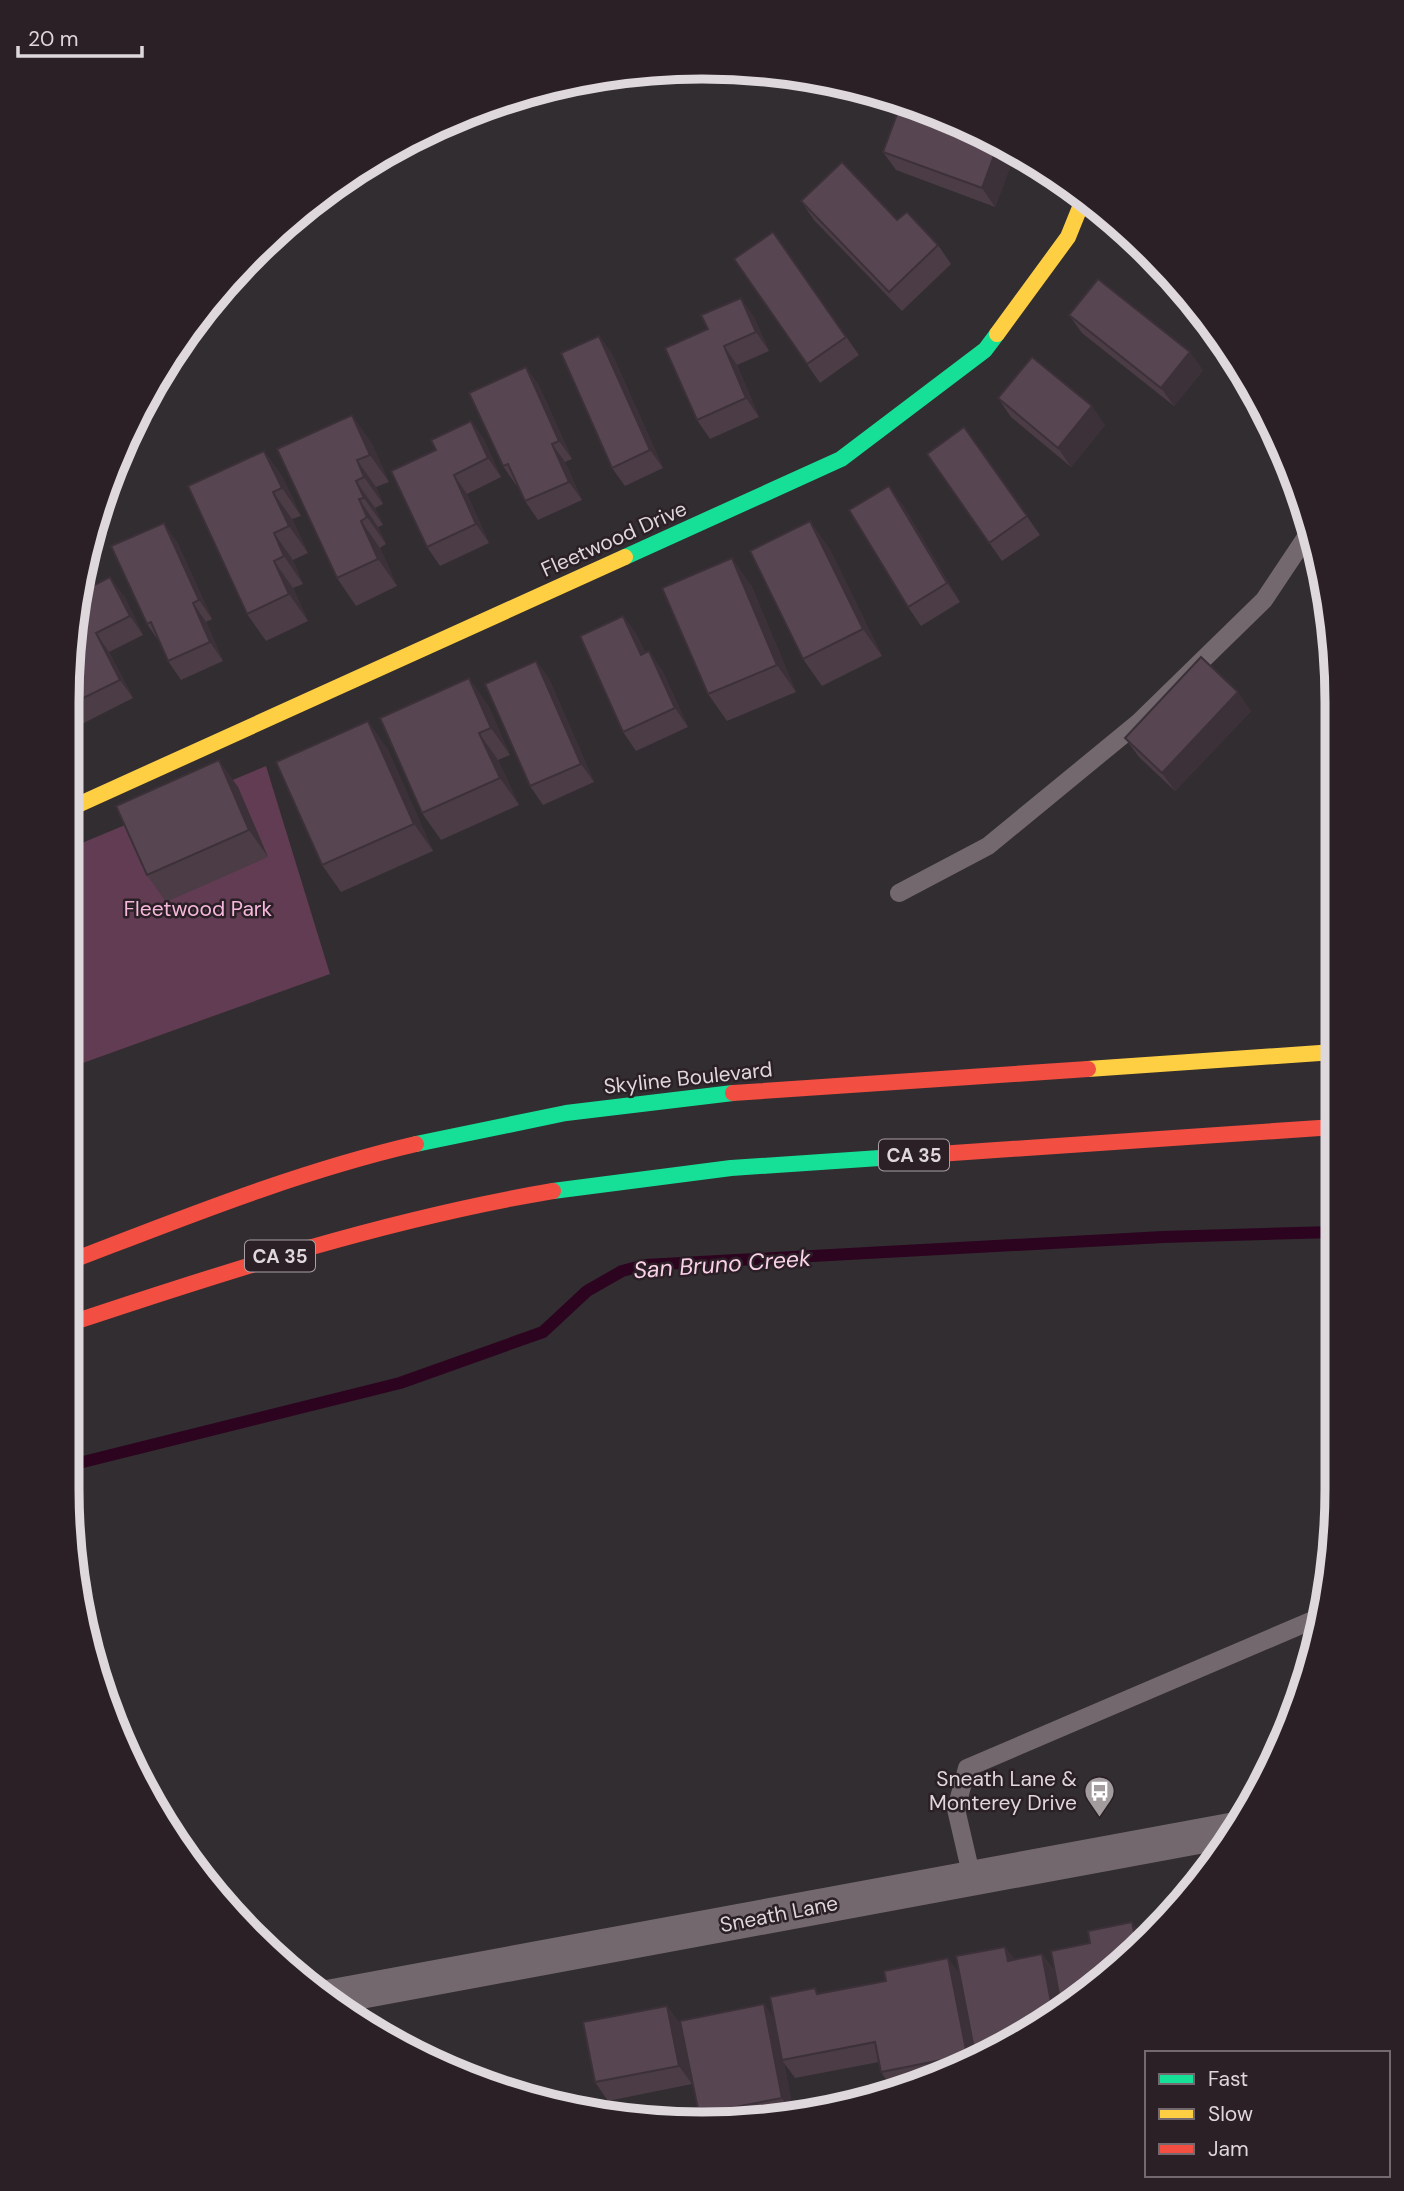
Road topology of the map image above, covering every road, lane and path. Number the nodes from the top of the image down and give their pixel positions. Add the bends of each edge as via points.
1 (1080, 207) edge
2 (1304, 540) edge
3 (79, 804) edge
4 (899, 893) dead end
5 (1325, 1053) edge
6 (1325, 1128) edge
7 (79, 1258) edge
8 (79, 1320) edge
9 (1310, 1622) edge
10 (1222, 1832) edge
11 (972, 1878) junction
12 (340, 1995) edge

1 - 3 main road, Fleetwood Drive via 1069,237 985,350 841,459
2 - 4 lane via 1264,600 1139,722 988,846
5 - 7 main road, Skyline Boulevard via 747,1092 554,1114 379,1153 291,1179
6 - 8 main road, CA 35 via 731,1168 555,1191 328,1241
9 - 11 lane via 967,1768 956,1809
10 - 11 street, Sneath Lane
11 - 12 street, Sneath Lane

